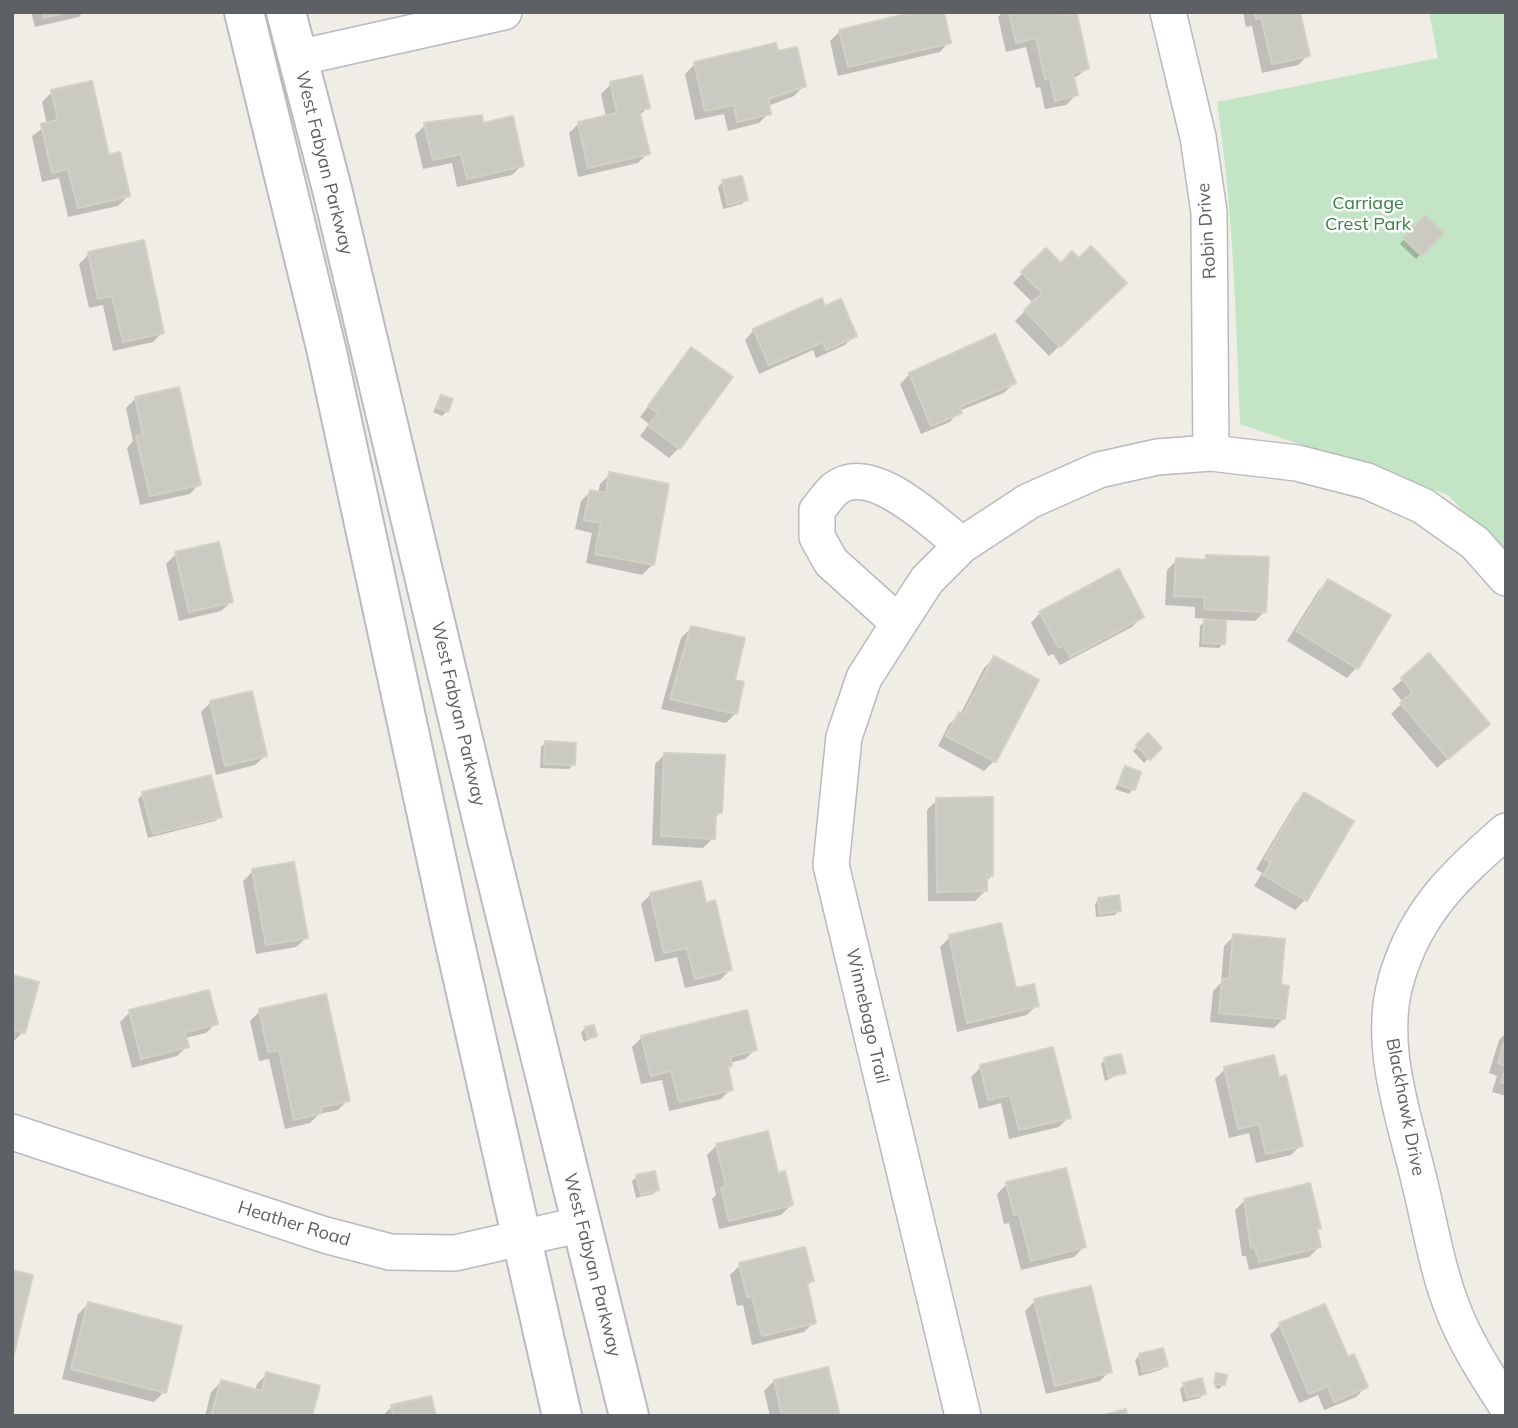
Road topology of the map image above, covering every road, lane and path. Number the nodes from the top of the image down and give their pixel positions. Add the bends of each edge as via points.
1 (244, 12) edge
2 (286, 12) edge
3 (504, 12) edge
4 (1168, 12) edge
5 (297, 58) junction
6 (1211, 453) junction
7 (962, 545) junction
8 (1506, 578) edge
9 (899, 623) junction
10 (1506, 831) edge
11 (12, 1132) edge
12 (583, 1224) junction
13 (520, 1238) junction
14 (1506, 1405) edge
15 (562, 1416) edge
16 (629, 1416) edge
17 (963, 1416) edge

1 - 13 main road via 330,365
2 - 5 main road, West Fabyan Parkway
3 - 5 street
4 - 6 street, Robin Drive via 1198,138 1209,212
5 - 12 main road, West Fabyan Parkway
6 - 7 street, Winnebago Trail via 1157,457 1099,470 1029,501
6 - 8 street, Winnebago Trail via 1297,463 1367,481 1423,506 1475,543
7 - 9 street, Winnebago Trail via 927,580
7 - 9 street via 895,493 864,481 836,488 817,510 817,537 831,562
9 - 17 street, Winnebago Trail via 864,678 844,737 831,865
10 - 14 street, Blackhawk Drive via 1455,877 1416,929 1396,979 1389,1031 1394,1073 1443,1280 1474,1352
11 - 13 street, Heather Road via 325,1236 390,1252 455,1253
12 - 13 street, Heather Road
12 - 16 main road, West Fabyan Parkway
13 - 15 main road

